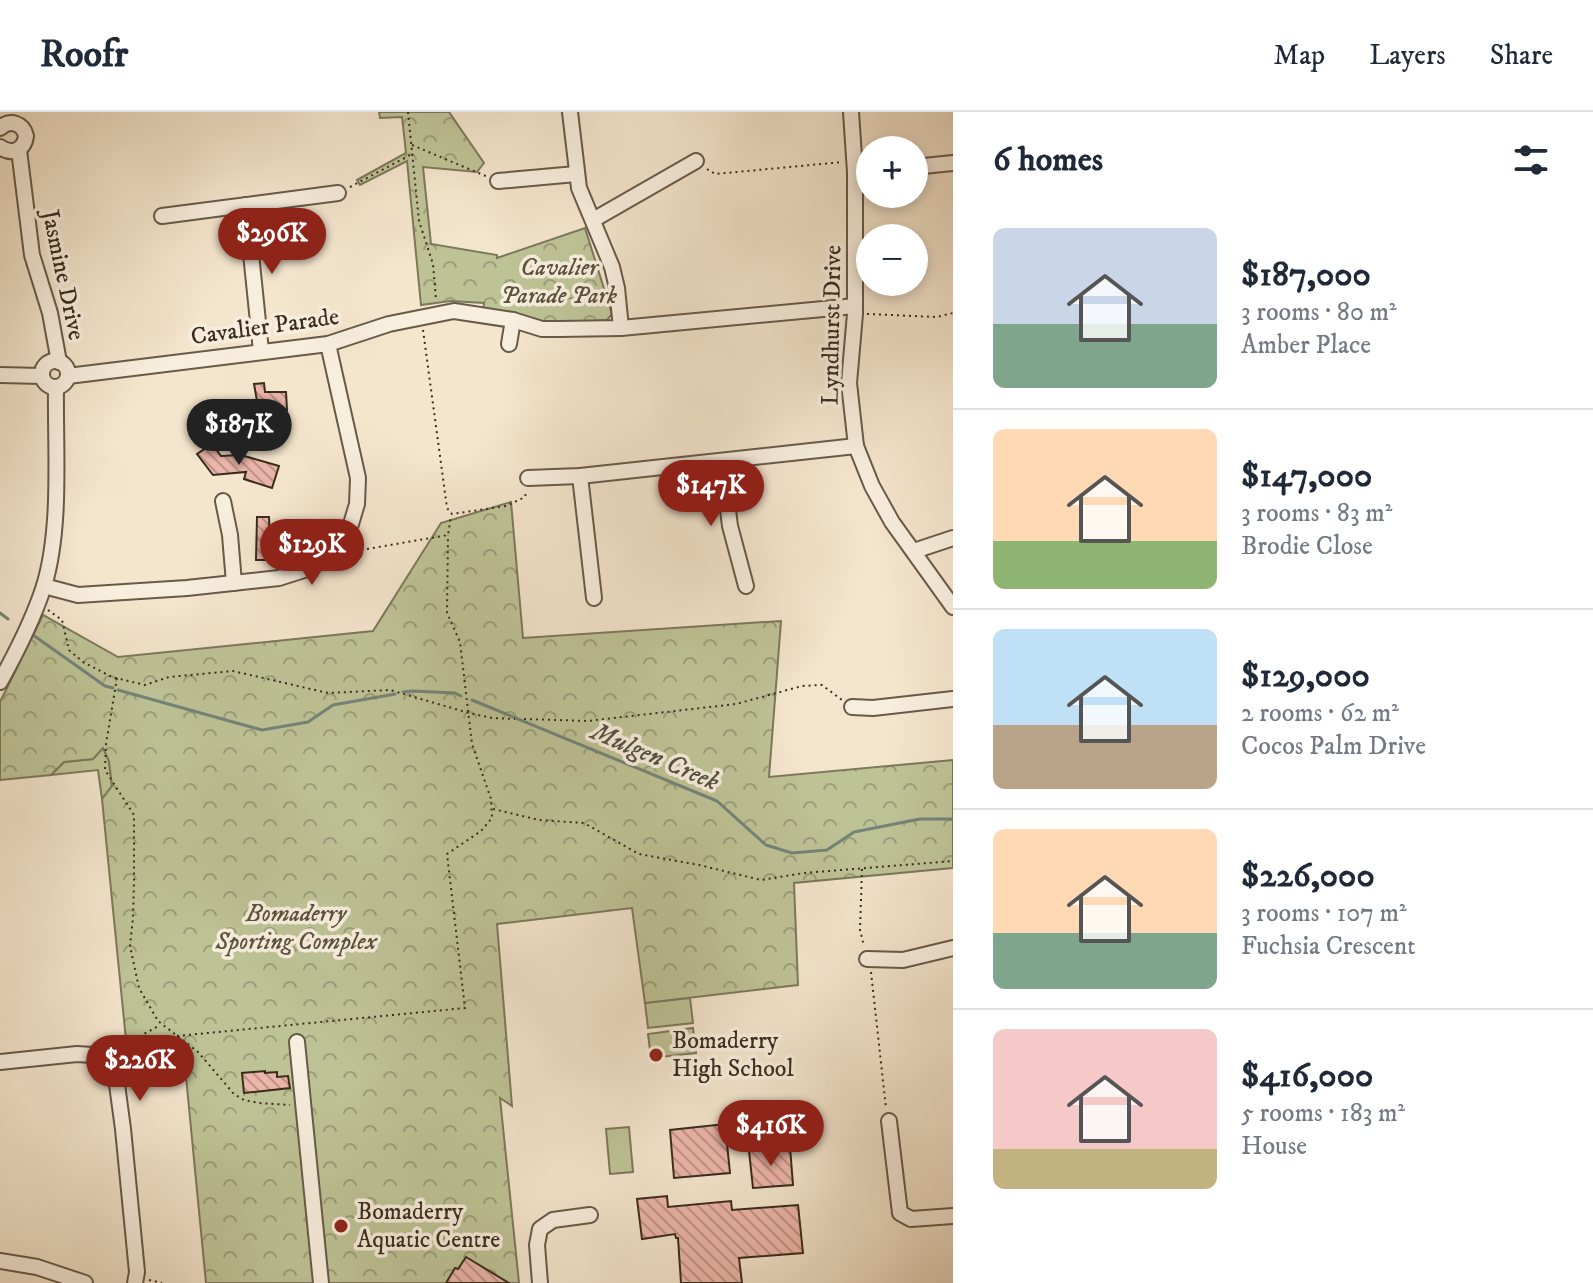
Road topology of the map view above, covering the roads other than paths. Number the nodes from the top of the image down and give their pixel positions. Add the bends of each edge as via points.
1 (570, 112) edge
2 (851, 112) edge
3 (21, 118) edge
4 (0, 128) edge
5 (856, 143) edge
6 (0, 147) edge
7 (19, 150) junction
8 (696, 161) road end
9 (953, 163) edge
10 (928, 166) edge
11 (576, 174) junction
12 (498, 181) road end
13 (338, 193) road end
14 (246, 205) junction
15 (859, 208) edge
16 (162, 216) dead end
17 (593, 220) junction
18 (855, 310) junction
19 (513, 320) junction
20 (621, 328) junction
21 (328, 344) junction
22 (509, 344) dead end
23 (261, 351) junction
24 (59, 362) junction
25 (0, 375) edge
26 (42, 376) junction
27 (68, 376) junction
28 (56, 387) junction
29 (856, 446) junction
30 (722, 462) junction
31 (580, 476) junction
32 (528, 478) road end
33 (223, 501) dead end
34 (953, 538) edge
35 (341, 542) junction
36 (914, 551) junction
37 (354, 552) road end
38 (234, 583) junction
39 (44, 586) junction
40 (746, 586) dead end
41 (594, 598) dead end
42 (953, 607) edge
43 (0, 682) edge
44 (953, 699) edge
45 (852, 707) road end
46 (953, 948) edge
47 (867, 959) road end
48 (297, 1042) dead end
49 (0, 1062) edge
50 (889, 1121) road end
51 (590, 1215) dead end
52 (953, 1216) edge
53 (0, 1261) edge
54 (85, 1283) edge
55 (135, 1283) edge
56 (321, 1283) edge
57 (540, 1283) edge

1 - 11 street
2 - 5 street, Lyndhurst Drive
3 - 4 street
3 - 7 street, Jasmine Drive via 26,136
6 - 7 street
7 - 24 street, Jasmine Drive via 32,255
8 - 17 street
9 - 10 street
11 - 12 street
11 - 17 street
13 - 14 street
14 - 16 street
14 - 23 street
15 - 18 street, Lyndhurst Drive
17 - 20 street via 612,267
18 - 20 street, Cavalier Parade
18 - 29 street, Lyndhurst Drive via 849,383
19 - 20 street, Cavalier Parade via 542,329
19 - 21 street, Cavalier Parade via 454,311
19 - 22 street
21 - 23 street, Cavalier Parade
21 - 35 street via 358,478 357,504
23 - 27 street, Cavalier Parade
24 - 26 street via 46,364
24 - 27 street
25 - 26 street
26 - 28 street
27 - 28 street
28 - 39 street via 54,522
29 - 30 street
29 - 36 street, Lyndhurst Drive via 872,486
30 - 31 street
30 - 40 street via 730,526
31 - 32 street
31 - 41 street
33 - 38 street
34 - 36 street
35 - 37 street
35 - 38 street via 304,570
36 - 42 street, Lyndhurst Drive
38 - 39 street via 78,595
39 - 43 street
44 - 45 street
46 - 47 street via 903,960
48 - 56 street
49 - 55 street via 92,1055 116,1077
50 - 52 street via 900,1213 911,1219
51 - 57 street via 553,1220 540,1229
53 - 54 street

